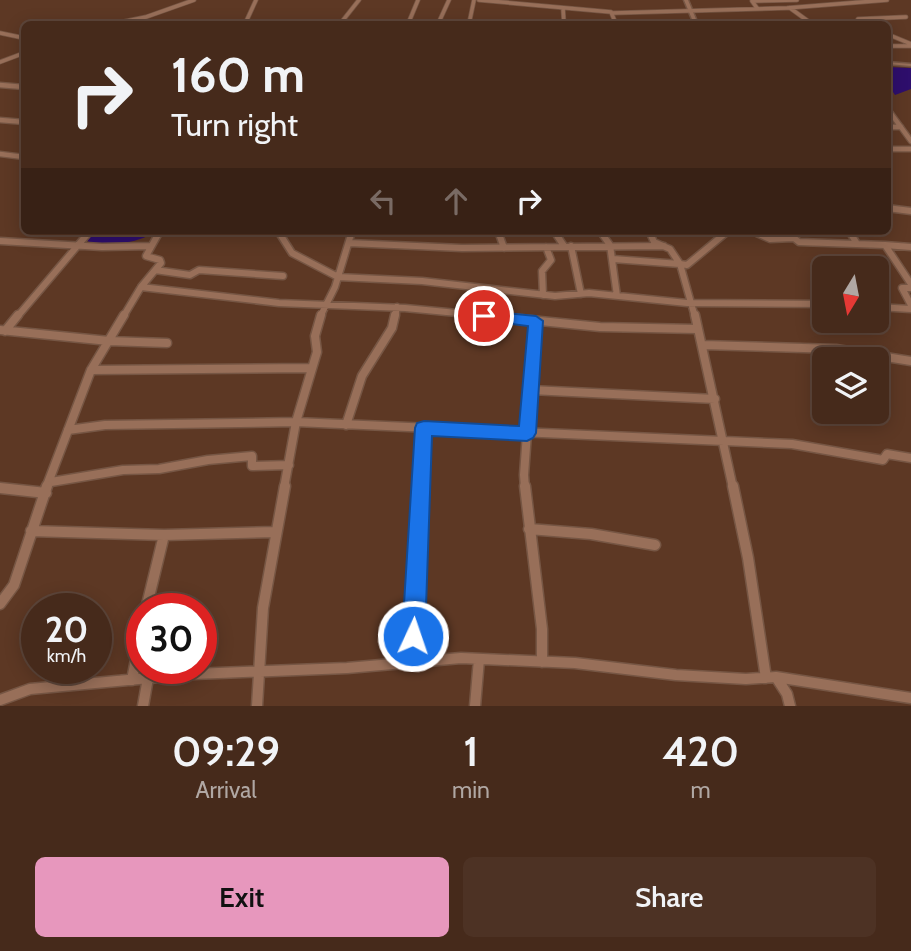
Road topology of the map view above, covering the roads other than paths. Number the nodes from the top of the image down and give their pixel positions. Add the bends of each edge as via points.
1 (194, 0) edge
2 (256, 0) edge
3 (359, 0) edge
4 (418, 0) edge
5 (449, 0) edge
6 (477, 0) edge
7 (537, 0) edge
8 (686, 0) edge
9 (797, 0) edge
10 (887, 0) edge
11 (751, 1) edge
12 (536, 5) junction
13 (564, 8) junction
14 (757, 8) junction
15 (789, 8) junction
16 (691, 11) junction
17 (613, 13) junction
18 (911, 13) edge
19 (909, 18) edge
20 (127, 21) edge
21 (246, 21) edge
22 (342, 21) edge
23 (409, 21) edge
24 (439, 21) edge
25 (471, 21) edge
26 (564, 21) edge
27 (615, 21) edge
28 (696, 21) edge
29 (808, 21) edge
30 (861, 21) edge
31 (0, 33) edge
32 (891, 36) edge
33 (21, 37) edge
34 (911, 45) edge
35 (891, 46) edge
36 (21, 54) edge
37 (0, 62) edge
38 (891, 63) edge
39 (911, 65) edge
40 (0, 85) edge
41 (21, 87) edge
42 (891, 113) edge
43 (0, 120) edge
44 (21, 122) edge
45 (891, 127) edge
46 (901, 127) junction
47 (911, 141) edge
48 (891, 149) edge
49 (911, 149) edge
50 (0, 154) edge
51 (21, 156) edge
52 (891, 208) edge
53 (911, 211) edge
54 (86, 235) edge
55 (157, 235) edge
56 (281, 235) edge
57 (351, 235) edge
58 (499, 235) edge
59 (558, 235) edge
60 (603, 235) edge
61 (651, 235) edge
62 (723, 235) edge
63 (761, 235) edge
64 (852, 235) edge
65 (0, 241) edge
66 (856, 242) junction
67 (349, 243) junction
68 (78, 244) junction
69 (610, 245) junction
70 (885, 245) junction
71 (150, 246) junction
72 (568, 246) junction
73 (664, 246) junction
74 (546, 247) junction
75 (911, 247) edge
76 (504, 248) junction
77 (613, 259) junction
78 (681, 264) junction
79 (155, 270) junction
80 (283, 276) dead end
81 (338, 277) junction
82 (911, 286) edge
83 (141, 287) junction
84 (581, 294) junction
85 (543, 295) junction
86 (617, 296) junction
87 (691, 302) junction
88 (327, 303) junction
89 (812, 304) edge
90 (397, 307) junction
91 (889, 307) edge
92 (911, 307) edge
93 (536, 321) junction
94 (697, 329) junction
95 (2, 330) edge
96 (109, 341) junction
97 (167, 343) dead end
98 (704, 345) junction
99 (911, 361) edge
100 (311, 368) junction
101 (91, 370) junction
102 (531, 390) junction
103 (715, 399) junction
104 (296, 422) junction
105 (346, 425) junction
106 (424, 428) junction
107 (68, 430) junction
108 (527, 433) junction
109 (724, 442) junction
110 (911, 458) edge
111 (289, 465) junction
112 (51, 482) junction
113 (0, 488) edge
114 (46, 493) junction
115 (528, 529) junction
116 (31, 531) junction
117 (276, 532) junction
118 (164, 535) junction
119 (655, 545) dead end
120 (150, 593) edge
121 (0, 604) edge
122 (479, 659) junction
123 (412, 662) junction
124 (542, 662) junction
125 (259, 672) junction
126 (217, 674) edge
127 (771, 678) junction
128 (126, 681) edge
129 (147, 684) edge
130 (911, 698) edge
131 (0, 700) edge
132 (142, 706) edge
133 (257, 706) edge
134 (475, 706) edge
135 (790, 706) edge

1 - 20 street
2 - 21 street
3 - 22 street
4 - 23 street
5 - 24 street
6 - 12 street
6 - 25 street
7 - 12 street
8 - 16 street
9 - 11 street
10 - 15 street
11 - 14 street
12 - 13 street
13 - 17 street
13 - 26 street
14 - 15 street
14 - 16 street
15 - 29 street
16 - 17 street
16 - 28 street
17 - 27 street
18 - 19 street via 904,13
19 - 30 street
31 - 33 street
32 - 34 street
34 - 35 street
36 - 37 street
38 - 39 street
40 - 41 street
42 - 46 street
43 - 44 street
45 - 46 street
46 - 47 street
48 - 49 street
50 - 51 street
52 - 53 street
54 - 68 street
55 - 71 street
56 - 81 street via 292,253
57 - 67 street
58 - 76 street
59 - 72 street
60 - 69 street
61 - 73 street
62 - 78 street via 687,265
63 - 66 street via 799,242
64 - 66 street
65 - 68 street
66 - 70 street
67 - 76 street
67 - 81 street
68 - 71 street
68 - 95 street
69 - 72 street
69 - 73 street
69 - 77 street
70 - 75 street
70 - 82 street
71 - 79 street via 146,256 160,260
72 - 74 street
72 - 84 street
73 - 78 street
74 - 76 street
74 - 85 street via 551,260 542,271
77 - 78 street
77 - 86 street
78 - 87 street
79 - 80 street
79 - 83 street
81 - 85 street
81 - 88 street
82 - 92 street via 902,288
83 - 88 street via 279,303
83 - 96 street
84 - 85 street
84 - 86 street
86 - 87 street
87 - 89 street
87 - 94 street
88 - 90 street
88 - 100 street via 318,321 317,352
90 - 93 street
90 - 105 street via 392,328 362,376
91 - 92 street
93 - 94 street
93 - 102 street
94 - 98 street
95 - 96 street
96 - 97 street
96 - 101 street
98 - 99 street via 836,349
98 - 103 street
100 - 101 street
100 - 104 street
101 - 107 street
102 - 103 street
102 - 108 street
103 - 109 street
104 - 105 street
104 - 107 street via 105,425
104 - 111 street
105 - 106 street
106 - 108 street
106 - 123 street
107 - 112 street
108 - 109 street
108 - 115 street
109 - 110 street via 792,444 883,460 887,454
109 - 127 street
111 - 112 street via 252,466 252,456
111 - 117 street
112 - 114 street
113 - 114 street
114 - 116 street
115 - 119 street
115 - 124 street
116 - 118 street
116 - 121 street via 14,585
117 - 118 street
117 - 125 street via 263,608
118 - 120 street
122 - 123 street
122 - 124 street
122 - 134 street
123 - 125 street
124 - 127 street via 676,675
125 - 126 street
125 - 133 street
127 - 130 street
127 - 135 street via 788,694
128 - 131 street via 30,689
129 - 132 street

